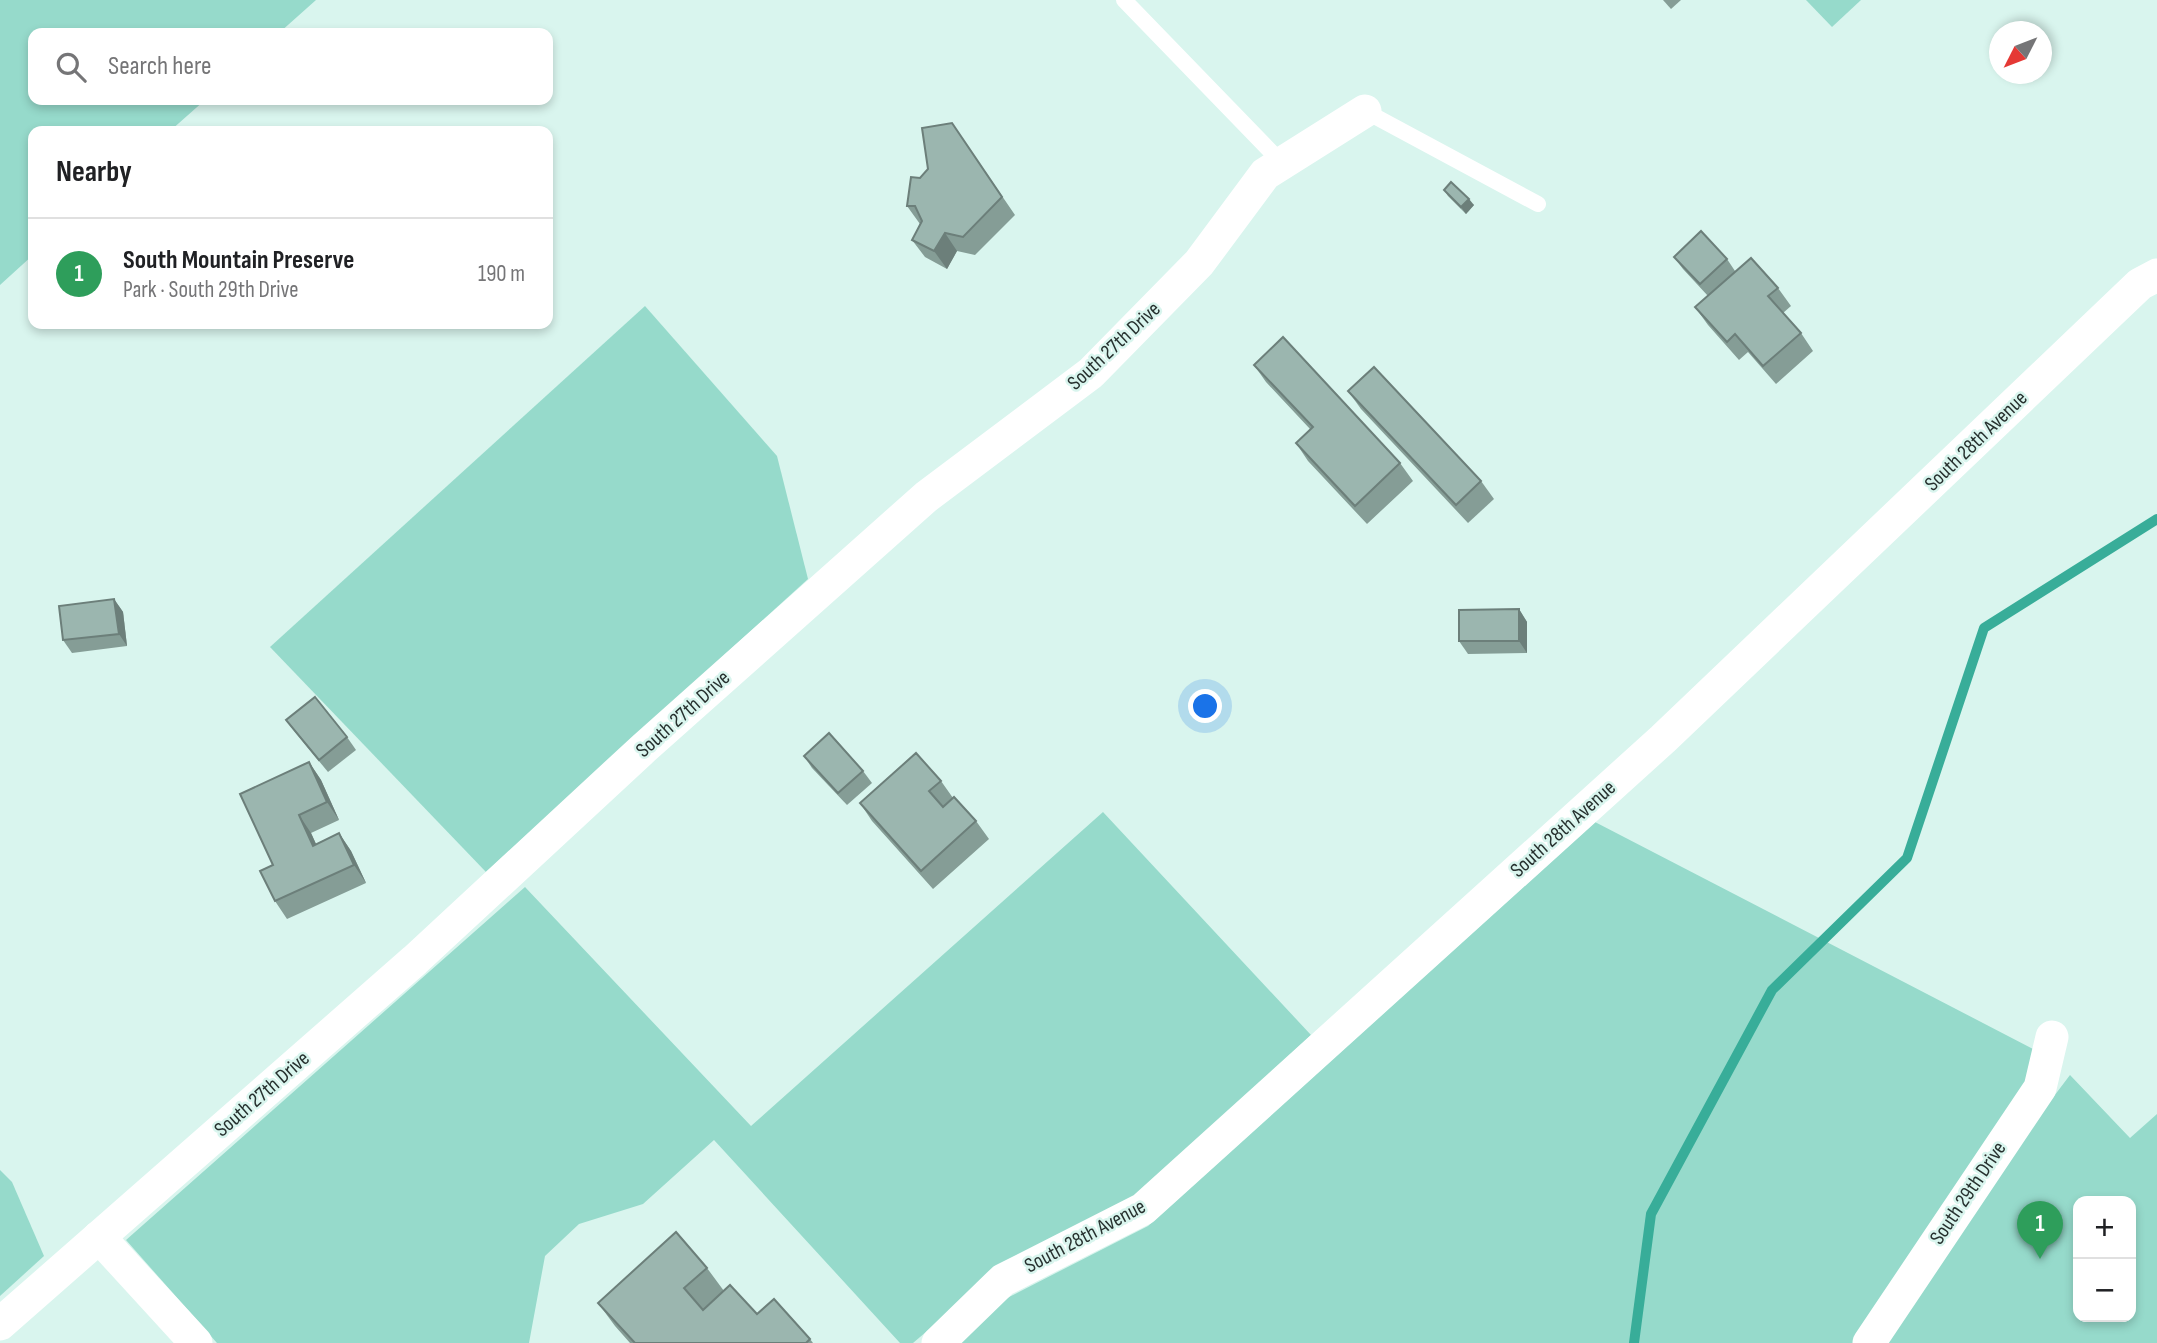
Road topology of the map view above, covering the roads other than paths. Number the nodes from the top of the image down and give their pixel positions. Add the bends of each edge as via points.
1 (1124, 0) edge
2 (1365, 111) joint
3 (1282, 163) junction
4 (1538, 204) dead end
5 (2157, 275) edge
6 (2052, 1037) dead end
7 (99, 1237) junction
8 (0, 1324) edge
9 (196, 1343) edge
10 (938, 1343) edge
11 (1869, 1343) edge

1 - 3 lane
2 - 3 street, South 27th Drive
2 - 4 lane
3 - 7 street, South 27th Drive via 1265,174 1199,264 1091,373 926,497 415,960
5 - 10 street, South 28th Avenue via 2140,284 1663,739 1143,1209 1003,1280
6 - 11 street, South 29th Drive via 2040,1088
7 - 8 street, South 27th Drive
7 - 9 street

